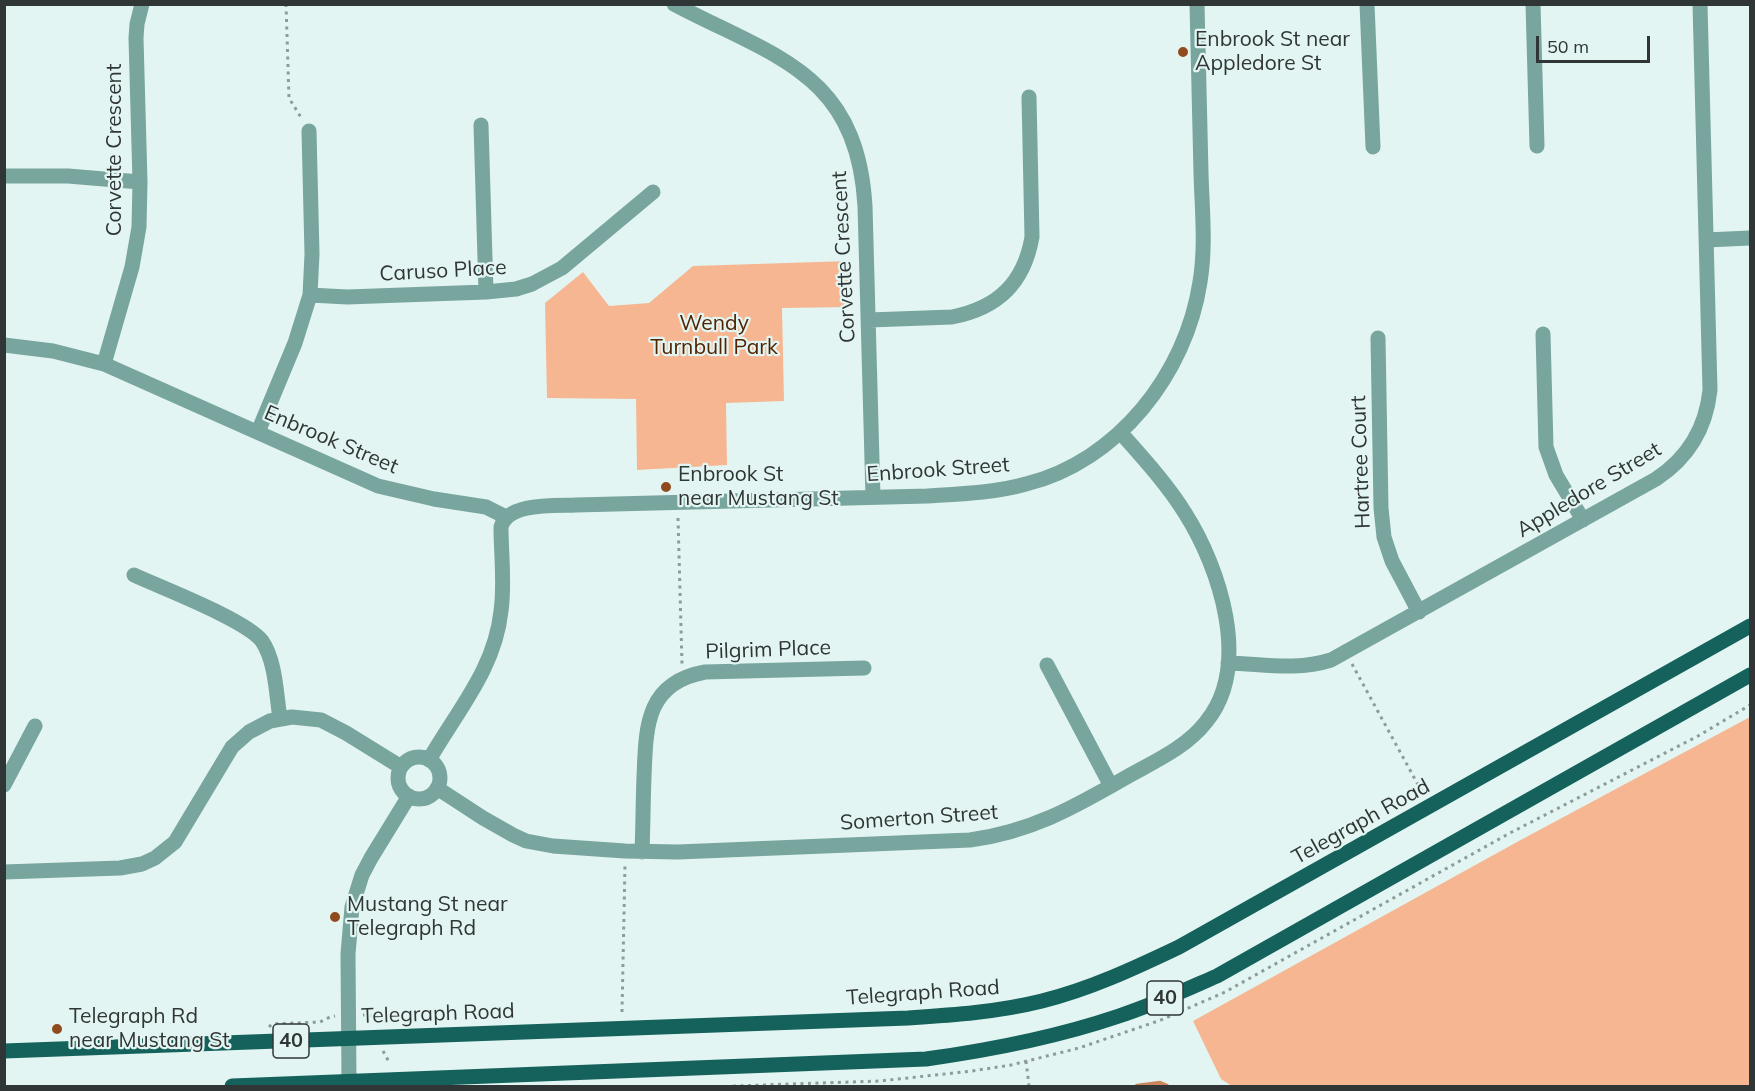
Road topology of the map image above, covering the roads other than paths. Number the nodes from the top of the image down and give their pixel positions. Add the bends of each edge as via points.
1 (142, 4) edge
2 (1197, 4) edge
3 (1367, 4) edge
4 (1533, 4) edge
5 (1700, 4) edge
6 (681, 6) edge
7 (1029, 97) dead end
8 (481, 125) dead end
9 (309, 131) road end
10 (1537, 146) dead end
11 (1373, 147) dead end
12 (4, 176) edge
13 (140, 182) junction
14 (653, 192) dead end
15 (1750, 238) edge
16 (1706, 240) junction
17 (486, 292) junction
18 (310, 295) junction
19 (868, 320) junction
20 (1543, 334) dead end
21 (1378, 338) dead end
22 (4, 345) edge
23 (104, 364) junction
24 (258, 432) junction
25 (1120, 432) junction
26 (873, 497) junction
27 (506, 517) junction
28 (1583, 520) junction
29 (134, 575) dead end
30 (1419, 612) junction
31 (1750, 626) edge
32 (1228, 663) junction
33 (1047, 665) dead end
34 (864, 668) dead end
35 (1750, 675) edge
36 (280, 718) junction
37 (35, 726) dead end
38 (429, 760) junction
39 (401, 767) junction
40 (4, 784) edge
41 (1111, 786) junction
42 (437, 788) junction
43 (409, 796) junction
44 (642, 852) junction
45 (4, 872) edge
46 (349, 1039) junction
47 (4, 1051) edge
48 (350, 1082) junction
49 (232, 1086) edge

1 - 13 street, Corvette Crescent via 136,38
2 - 25 street, Enbrook Street via 1203,232 1200,282 1190,327 1169,371
3 - 11 street
4 - 10 street
5 - 16 street, Appledore Street
6 - 19 street, Corvette Crescent via 781,57 815,83 839,112 854,143 862,175
7 - 19 street via 1032,237 1021,274 988,306 965,315
8 - 17 street
9 - 18 street
12 - 13 street
13 - 23 street, Corvette Crescent via 134,257
14 - 17 street, Caruso Place via 548,277 516,289
15 - 16 street
16 - 28 street, Appledore Street via 1710,390 1698,433 1670,469
17 - 18 street, Caruso Place
18 - 24 street via 295,343
19 - 26 street, Corvette Crescent
20 - 28 street via 1546,447 1556,475
21 - 30 street, Hartree Court via 1384,537
22 - 23 street, Enbrook Street via 53,351
23 - 24 street, Enbrook Street
24 - 27 street, Enbrook Street via 378,486 434,500 486,507
25 - 26 street, Enbrook Street via 1064,470 1026,484 963,494
25 - 32 street, Somerton Street via 1175,499 1205,550 1224,611
26 - 27 street, Enbrook Street via 535,508
27 - 38 street via 501,527 502,604 489,659
28 - 30 street, Appledore Street
29 - 36 street via 255,634 269,658
30 - 32 street, Appledore Street via 1331,660 1277,667
31 - 46 main road, Telegraph Road / 40 via 1179,947 1062,995 1010,1007 936,1016
32 - 41 street, Somerton Street via 1217,706 1194,736
33 - 41 street
34 - 44 street, Pilgrim Place via 696,673 684,677 662,695 648,722
35 - 48 main road, 40 via 1226,970 1151,1004 1084,1027 926,1059
36 - 39 street via 321,720
36 - 45 street via 260,724 232,747 175,842 155,858 120,868
37 - 40 street
38 - 39 street via 417,757
38 - 42 street via 438,770
39 - 43 street via 398,781
41 - 44 street, Somerton Street via 1047,820 1010,833 970,840
42 - 43 street via 422,799
42 - 44 street, Somerton Street via 526,841
43 - 46 street via 362,875 352,907
46 - 47 main road, Telegraph Road / 40
46 - 48 street
48 - 49 main road, 40

